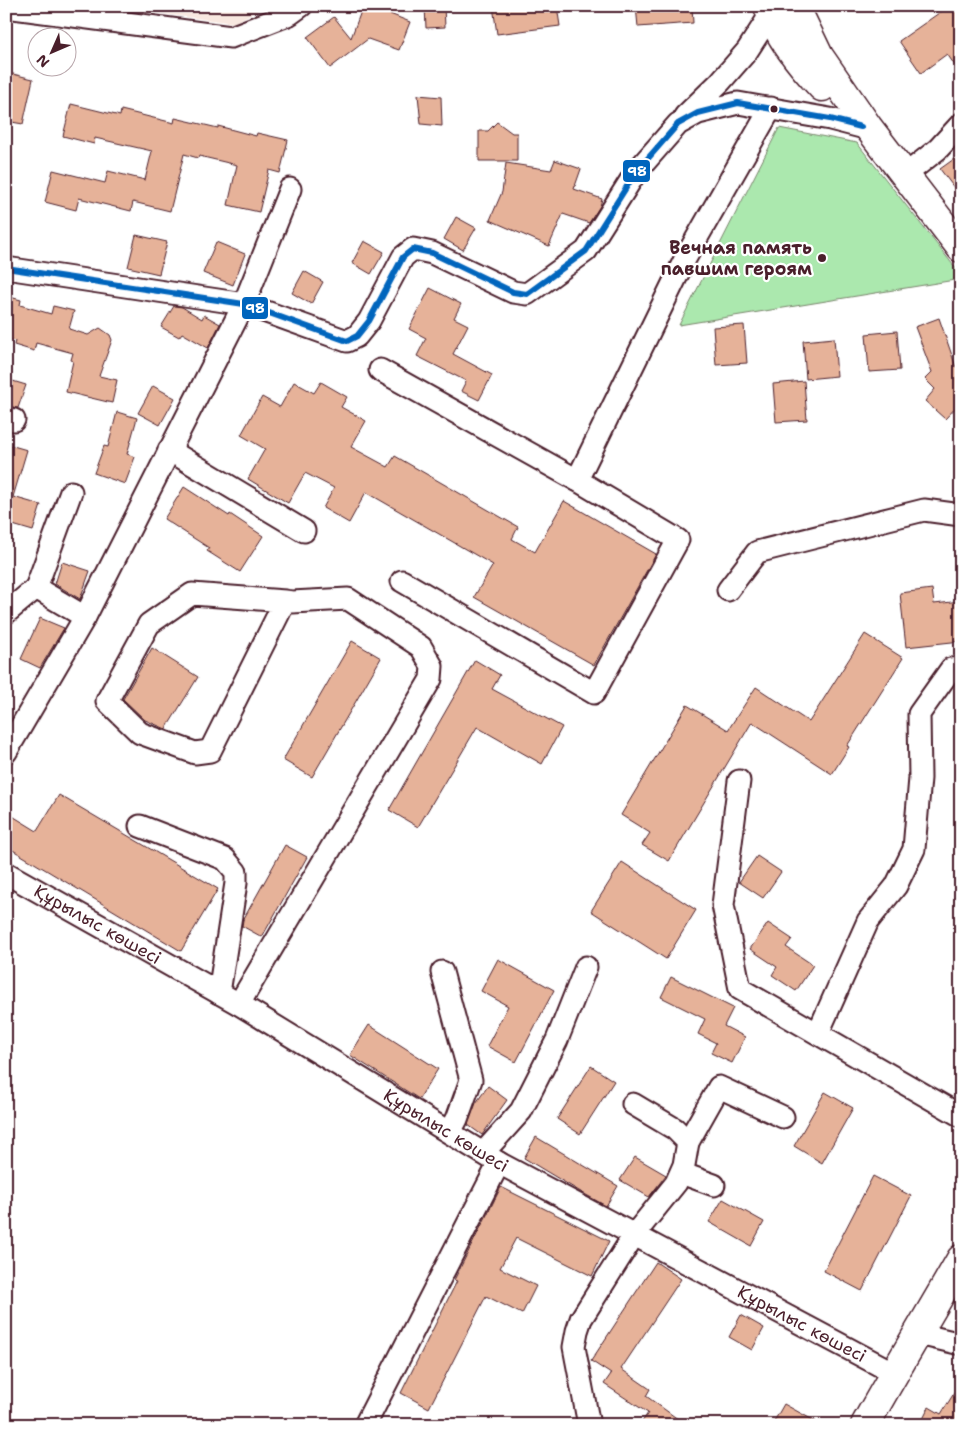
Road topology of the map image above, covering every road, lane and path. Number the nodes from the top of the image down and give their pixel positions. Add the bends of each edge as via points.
1 (301, 6) edge
2 (6, 7) edge
3 (777, 8) edge
4 (771, 108) junction
5 (678, 124) junction
6 (961, 124) edge
7 (861, 127) junction
8 (888, 153) junction
9 (905, 175) junction
10 (290, 189) dead end
11 (961, 248) edge
12 (6, 268) edge
13 (244, 304) junction
14 (380, 370) dead end
15 (169, 450) junction
16 (577, 480) junction
17 (71, 492) dead end
18 (961, 515) edge
19 (304, 531) dead end
20 (402, 581) dead end
21 (36, 588) junction
22 (728, 590) dead end
23 (285, 602) junction
24 (6, 612) edge
25 (86, 617) junction
26 (961, 668) edge
27 (6, 752) edge
28 (739, 781) dead end
29 (140, 826) dead end
30 (6, 873) edge
31 (586, 967) dead end
32 (442, 972) dead end
33 (219, 993) junction
34 (239, 1004) junction
35 (818, 1033) junction
36 (633, 1104) dead end
37 (961, 1116) edge
38 (783, 1117) dead end
39 (450, 1132) junction
40 (688, 1142) junction
41 (491, 1158) junction
42 (681, 1173) junction
43 (714, 1185) dead end
44 (634, 1235) junction
45 (961, 1259) edge
46 (919, 1334) junction
47 (961, 1344) edge
48 (894, 1373) junction
49 (366, 1425) edge
50 (589, 1425) edge
51 (865, 1425) edge

1 - 2 street via 290,14 230,37
3 - 5 street via 747,51
3 - 7 main road via 789,46 814,79
3 - 8 main road via 818,56
4 - 5 street via 738,103 698,113
4 - 7 street
4 - 16 street via 686,257
5 - 13 street via 636,172 586,251 527,294 513,292 432,253 413,249 403,258 369,321 357,336 347,341
6 - 9 street via 938,149
7 - 8 main road
8 - 9 main road
9 - 11 main road
10 - 13 street
12 - 13 street
13 - 15 street
14 - 16 street
15 - 19 street
15 - 25 street
16 - 20 street via 678,540 594,694
17 - 21 street
18 - 22 street via 924,510 757,552
21 - 24 street
21 - 25 street
23 - 23 street via 192,594 149,624 107,702 140,733 195,753 210,751
23 - 34 street via 348,599 421,647 432,666 431,679
25 - 27 street
26 - 35 street via 951,669 919,714 920,778 914,849 896,886 868,921
28 - 35 street via 723,905 740,989
29 - 33 street via 225,860 236,872
30 - 33 street, Құрылыс көшесі
31 - 41 street via 557,1040 521,1111
32 - 39 street via 470,1080
33 - 34 street, Құрылыс көшесі
34 - 39 street, Құрылыс көшесі
35 - 37 street
36 - 40 street via 675,1129
38 - 40 street via 719,1087
39 - 41 street, Құрылыс көшесі
40 - 42 street
41 - 44 street, Құрылыс көшесі
41 - 49 street
42 - 43 street
42 - 44 street
44 - 48 street, Құрылыс көшесі
44 - 50 street via 581,1319 577,1331 574,1347
45 - 46 main road
46 - 47 street
46 - 48 main road
48 - 51 main road

